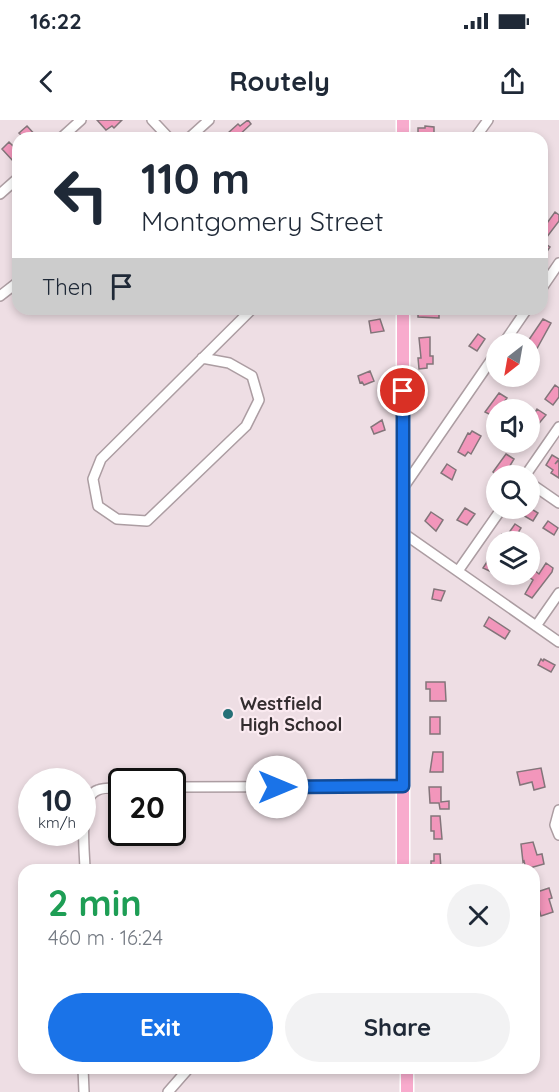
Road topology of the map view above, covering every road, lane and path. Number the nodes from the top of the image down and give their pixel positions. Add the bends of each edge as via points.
1 (81, 120) edge
2 (152, 120) edge
3 (209, 120) edge
4 (68, 132) edge
5 (163, 132) edge
6 (196, 132) edge
7 (12, 183) edge
8 (0, 194) edge
9 (559, 263) edge
10 (548, 279) edge
11 (12, 287) edge
12 (0, 296) edge
13 (246, 315) edge
14 (403, 315) edge
15 (523, 315) edge
16 (511, 333) edge
17 (202, 358) junction
18 (486, 368) edge
19 (559, 428) edge
20 (533, 465) edge
21 (403, 488) junction
22 (540, 490) edge
23 (559, 503) edge
24 (494, 519) edge
25 (403, 533) junction
26 (458, 571) junction
27 (559, 593) edge
28 (536, 626) junction
29 (559, 642) edge
30 (403, 786) junction
31 (186, 787) edge
32 (108, 789) edge
33 (559, 810) edge
34 (559, 835) edge
35 (85, 864) edge
36 (403, 864) edge
37 (83, 1074) edge
38 (184, 1074) edge
39 (407, 1074) edge
40 (84, 1092) edge
41 (168, 1092) edge
42 (407, 1092) edge

1 - 4 street
2 - 5 street
3 - 6 street
7 - 8 street
9 - 10 street
11 - 12 street
13 - 17 street
14 - 21 main road
15 - 16 street
17 - 17 street via 101,459 93,479 98,506 117,519 147,521 246,426 259,400 252,376 229,363
18 - 21 street
19 - 20 street
21 - 25 main road
22 - 23 street
24 - 26 street
25 - 26 street
25 - 30 main road
26 - 28 street
27 - 28 street
28 - 29 street
30 - 31 street
30 - 36 main road
32 - 35 street via 89,796 84,809
33 - 34 street via 555,825
37 - 40 street
38 - 41 street
39 - 42 main road

